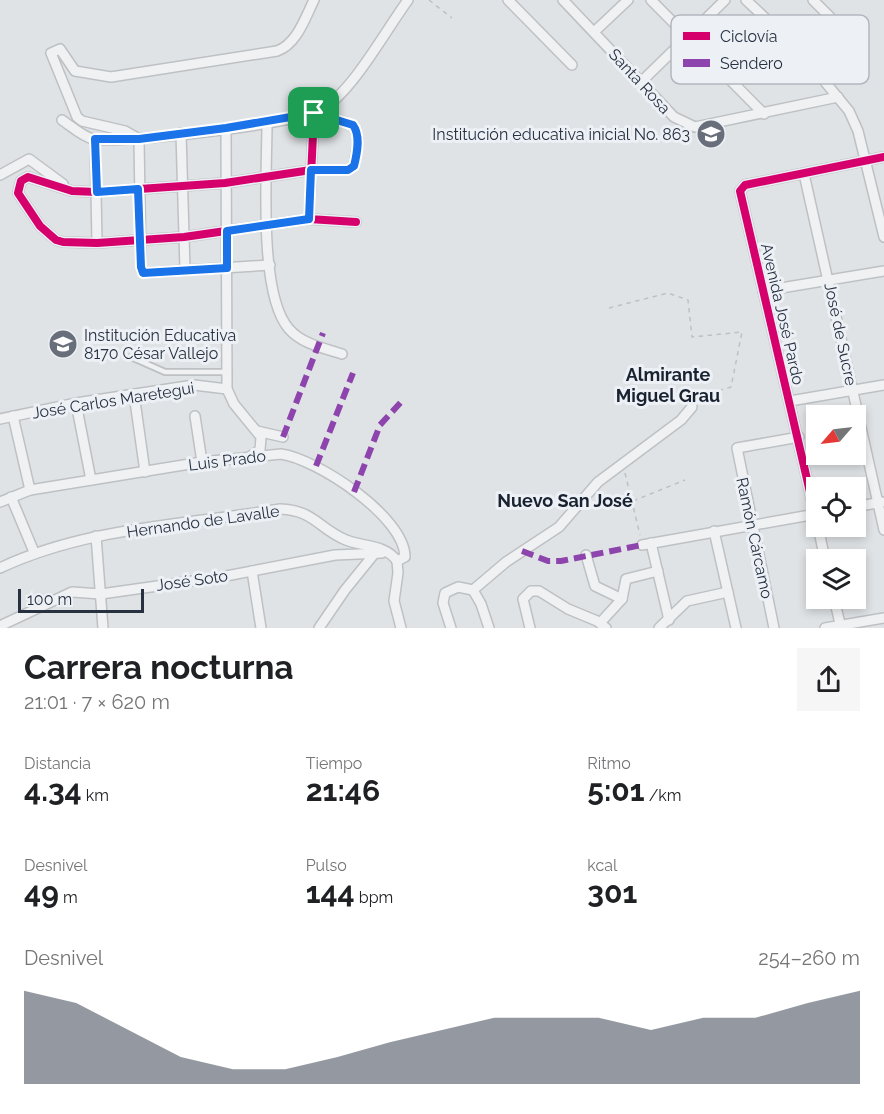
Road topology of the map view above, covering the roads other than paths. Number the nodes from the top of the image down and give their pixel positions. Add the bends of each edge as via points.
1 (314, 0) edge
2 (408, 0) edge
3 (508, 0) edge
4 (563, 0) edge
5 (628, 0) edge
6 (651, 0) edge
7 (725, 0) edge
8 (746, 0) edge
9 (813, 0) edge
10 (710, 15) edge
11 (762, 15) edge
12 (828, 15) edge
13 (671, 21) edge
14 (594, 32) junction
15 (671, 53) edge
16 (572, 65) dead end
17 (642, 82) junction
18 (734, 84) edge
19 (827, 84) edge
20 (838, 97) junction
21 (314, 113) junction
22 (764, 114) junction
23 (62, 120) dead end
24 (267, 123) junction
25 (226, 128) junction
26 (181, 133) junction
27 (95, 139) junction
28 (139, 139) junction
29 (884, 157) edge
30 (864, 162) junction
31 (311, 170) junction
32 (804, 174) junction
33 (0, 176) edge
34 (267, 177) junction
35 (225, 183) junction
36 (182, 184) junction
37 (138, 189) junction
38 (72, 191) junction
39 (97, 192) junction
40 (309, 219) junction
41 (356, 222) dead end
42 (267, 226) junction
43 (227, 231) junction
44 (184, 237) junction
45 (884, 237) edge
46 (141, 239) junction
47 (97, 243) junction
48 (270, 265) junction
49 (227, 268) junction
50 (185, 270) junction
51 (884, 271) edge
52 (829, 280) junction
53 (764, 291) junction
54 (342, 354) dead end
55 (131, 357) dead end
56 (226, 372) junction
57 (884, 385) edge
58 (226, 389) junction
59 (853, 390) junction
60 (134, 394) junction
61 (790, 401) junction
62 (76, 403) junction
63 (689, 404) road end
64 (13, 416) junction
65 (195, 416) dead end
66 (0, 419) edge
67 (257, 431) junction
68 (283, 437) dead end
69 (799, 437) junction
70 (250, 456) junction
71 (202, 462) junction
72 (145, 472) junction
73 (808, 477) edge
74 (92, 480) junction
75 (30, 490) junction
76 (11, 497) junction
77 (0, 502) edge
78 (881, 502) edge
79 (866, 505) edge
80 (806, 517) edge
81 (752, 525) junction
82 (884, 530) edge
83 (714, 531) junction
84 (96, 536) junction
85 (34, 552) junction
86 (375, 553) junction
87 (586, 555) dead end
88 (394, 557) junction
89 (0, 568) edge
90 (252, 570) junction
91 (658, 571) junction
92 (472, 590) junction
93 (728, 592) junction
94 (101, 594) junction
95 (621, 598) junction
96 (836, 609) edge
97 (884, 618) edge
98 (669, 620) junction
99 (603, 625) edge
100 (0, 626) edge
101 (840, 627) edge
102 (103, 628) edge
103 (261, 628) edge
104 (319, 628) edge
105 (401, 628) edge
106 (451, 628) edge
107 (489, 628) edge
108 (530, 628) edge
109 (659, 628) edge
110 (736, 628) edge
111 (774, 628) edge
112 (825, 628) edge

1 - 28 street via 294,39 287,48 277,51 105,77 75,71 60,49 53,51 77,117
2 - 21 street via 350,82 328,106
3 - 16 street
4 - 14 street, Santa Rosa
5 - 14 street
6 - 13 street
7 - 10 street
8 - 11 street
9 - 12 street
14 - 17 street, Santa Rosa
15 - 17 street
17 - 22 street, Santa Rosa via 687,126
18 - 22 street
19 - 20 street
20 - 22 street, Santa Rosa
20 - 30 street via 858,131
21 - 24 street
21 - 31 street
21 - 31 street via 353,125 358,142 354,166 348,170
23 - 27 street
24 - 25 street
24 - 34 street
25 - 26 street
25 - 35 street
26 - 28 street
26 - 36 street
27 - 28 street
27 - 39 street
28 - 37 street
29 - 30 street
30 - 32 street
30 - 45 street
31 - 34 street
31 - 40 street
32 - 52 street, José de Sucre
32 - 53 street, Avenida José Pardo via 741,187
33 - 38 street via 29,159
34 - 35 street
34 - 42 street
35 - 36 street
35 - 43 street
36 - 37 street
36 - 44 street
37 - 39 street
37 - 46 street
38 - 39 street
38 - 47 street via 28,177 21,181 18,193 40,226 56,240
39 - 47 street
40 - 41 street
40 - 42 street
42 - 43 street
42 - 48 street
43 - 44 street
43 - 49 street
44 - 46 street
44 - 50 street
46 - 47 street
46 - 50 street via 143,273
48 - 49 street
48 - 54 street via 275,302 289,330 308,343
49 - 50 street
49 - 56 street
51 - 52 street
52 - 53 street
52 - 59 street, José de Sucre
53 - 61 street, Avenida José Pardo
55 - 56 lane via 165,372
56 - 58 street
57 - 59 street
58 - 60 street, José Carlos Maretegui via 194,386
58 - 67 street
59 - 61 street
59 - 78 street, José de Sucre
60 - 62 street, José Carlos Maretegui
60 - 72 street
61 - 69 street, Avenida José Pardo
62 - 64 street, José Carlos Maretegui
62 - 74 street
63 - 92 street via 681,420 597,482 559,527
64 - 66 street, José Carlos Maretegui
64 - 75 street
65 - 71 street
67 - 68 street
67 - 70 street via 263,444
69 - 73 street, Avenida José Pardo
69 - 81 street, Ramón Cárcamo via 737,448
70 - 71 street, Luis Prado
70 - 88 street, Luis Prado via 293,456 334,478 369,504 397,534 406,556
71 - 72 street, Luis Prado
72 - 74 street, Luis Prado
74 - 75 street, Luis Prado
75 - 76 street, Luis Prado
76 - 77 street, Luis Prado
76 - 85 street
78 - 79 street
78 - 82 street, José de Sucre
80 - 81 street
81 - 83 street
81 - 111 street, Ramón Cárcamo
83 - 91 street via 646,544
83 - 93 street
84 - 85 street, Hernando de Lavalle
84 - 88 street, Hernando de Lavalle via 291,509 314,517 343,539
84 - 94 street
85 - 89 street, Hernando de Lavalle
86 - 88 street, José Soto
86 - 90 street, José Soto via 335,555
86 - 104 street
87 - 95 street via 595,586
88 - 105 street via 394,602
90 - 94 street, José Soto
90 - 103 street
91 - 95 street via 626,579
91 - 98 street
92 - 106 street via 458,587 445,593 443,603
92 - 107 street via 482,604
93 - 98 street via 687,601
93 - 110 street
94 - 100 street, José Soto via 72,592
94 - 102 street
95 - 99 street
96 - 101 street
97 - 101 street
98 - 109 street
99 - 108 street via 539,591 527,593 523,604
101 - 112 street

